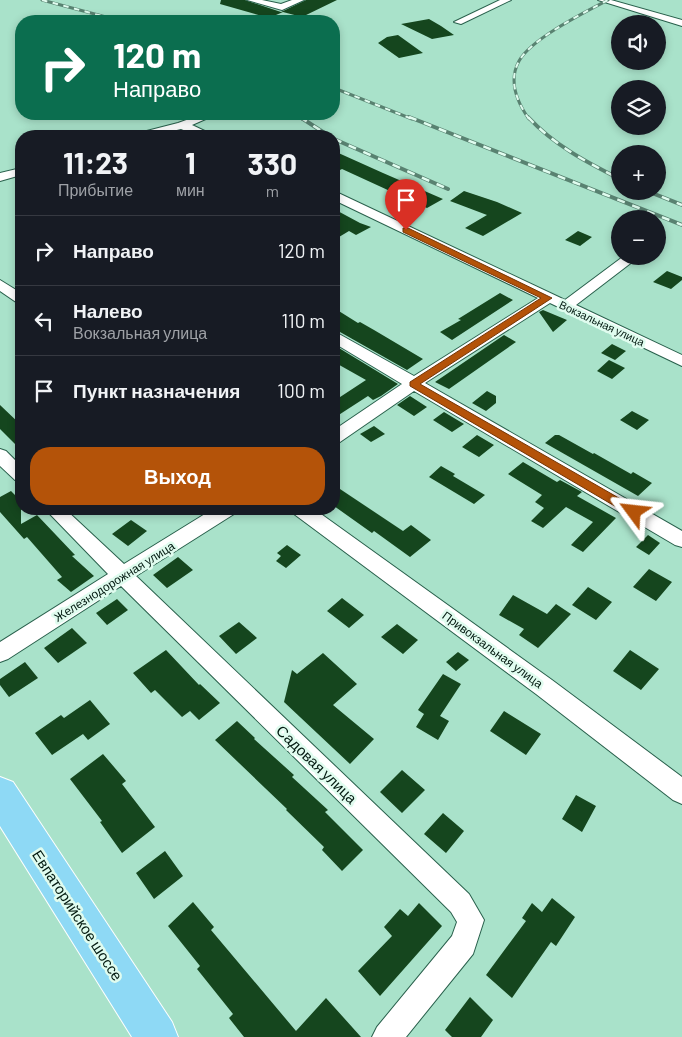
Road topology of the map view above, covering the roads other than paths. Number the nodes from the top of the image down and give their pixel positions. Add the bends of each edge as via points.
1 (251, 0) edge
2 (300, 0) edge
3 (507, 0) edge
4 (602, 0) edge
5 (458, 22) dead end
6 (682, 23) edge
7 (196, 120) edge
8 (182, 125) junction
9 (162, 130) edge
10 (193, 130) edge
11 (15, 174) edge
12 (0, 178) edge
13 (340, 198) edge
14 (621, 265) edge
15 (0, 284) edge
16 (15, 295) edge
17 (548, 298) junction
18 (566, 306) junction
19 (340, 341) edge
20 (682, 361) edge
21 (413, 384) junction
22 (340, 434) edge
23 (0, 455) edge
24 (15, 470) edge
25 (60, 515) edge
26 (218, 515) edge
27 (310, 515) edge
28 (682, 540) edge
29 (122, 575) junction
30 (0, 653) edge
31 (682, 792) edge
32 (0, 794) edge
33 (157, 1037) edge
34 (387, 1037) edge

1 - 2 street via 282,7
3 - 5 street
4 - 6 street
7 - 8 street
8 - 9 street
8 - 10 street
11 - 12 street
13 - 17 street, Вокзальная улица
14 - 18 street
15 - 16 street
17 - 18 street, Вокзальная улица
17 - 21 street
18 - 20 street, Вокзальная улица
19 - 21 street
21 - 22 street
21 - 28 street
23 - 24 street
25 - 29 street, Садовая улица
26 - 29 street, Железнодорожная улица
27 - 31 street, Привокзальная улица
29 - 30 street, Железнодорожная улица
29 - 34 street, Садовая улица via 460,903 471,920 463,944
32 - 33 main road, Евпаторийское шоссе

